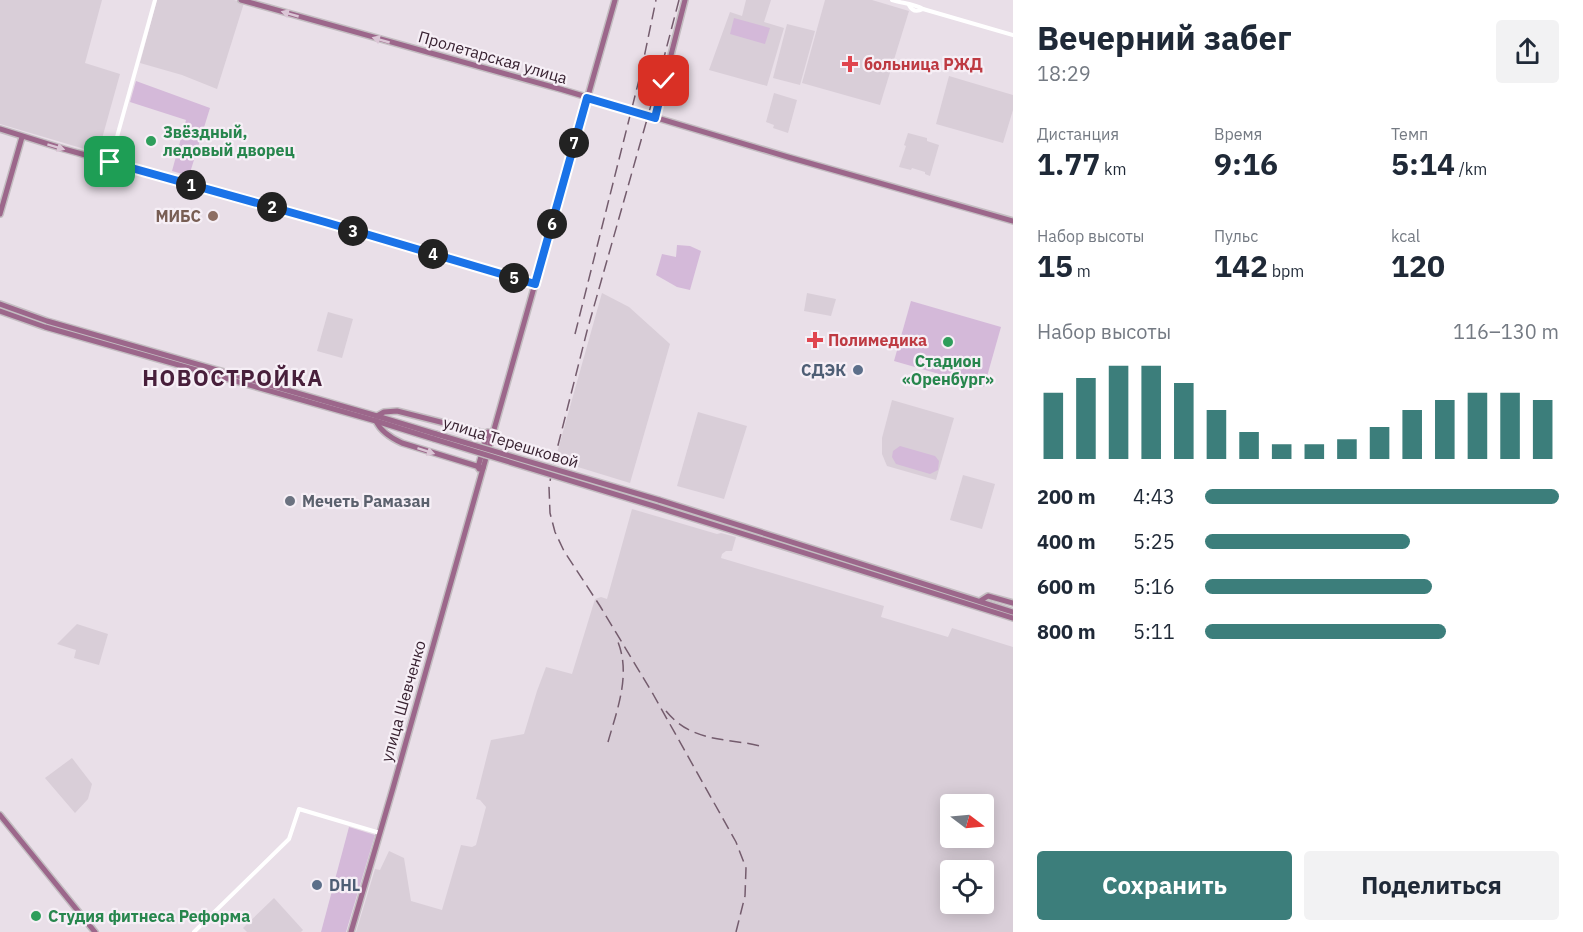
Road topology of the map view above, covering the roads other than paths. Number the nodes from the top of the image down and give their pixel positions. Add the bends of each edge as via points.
1 (155, 0) edge
2 (245, 0) edge
3 (615, 0) edge
4 (685, 0) edge
5 (891, 0) edge
6 (1013, 35) edge
7 (587, 98) junction
8 (655, 118) junction
9 (0, 129) edge
10 (22, 137) junction
11 (110, 162) junction
12 (0, 214) edge
13 (1013, 221) edge
14 (535, 284) junction
15 (0, 304) edge
16 (0, 311) edge
17 (376, 418) junction
18 (489, 434) junction
19 (481, 467) junction
20 (658, 504) junction
21 (923, 586) junction
22 (1013, 594) edge
23 (980, 601) junction
24 (1012, 603) edge
25 (1013, 612) edge
26 (1013, 618) edge
27 (0, 815) edge
28 (380, 833) junction
29 (96, 932) edge
30 (194, 932) edge
31 (351, 932) edge

1 - 11 street
7 -> 2 main road, Пролетарская улица
3 - 7 main road, улица Шевченко
4 - 8 main road
5 - 6 street
7 - 8 main road, Пролетарская улица
7 - 14 main road, улица Шевченко
8 - 13 main road, Пролетарская улица
9 - 10 main road
10 -> 11 main road
10 - 12 main road
11 - 14 main road
14 - 18 main road, улица Шевченко
15 - 17 main road, улица Терешковой
16 - 17 main road, улица Терешковой via 45,327
17 - 18 main road via 384,412 397,411
17 -> 19 main road via 385,433 396,440
17 - 20 main road, улица Терешковой, bridge
18 - 19 main road, улица Шевченко
19 - 28 main road, улица Шевченко
20 - 21 main road, улица Терешковой
20 - 21 main road, улица Терешковой via 722,519
21 - 23 main road, улица Терешковой
21 - 26 main road, улица Терешковой
22 - 24 main road
23 - 24 main road via 988,596
23 - 25 main road, улица Терешковой
27 - 29 main road
28 - 30 street via 299,809 289,839
28 - 31 main road, улица Шевченко

